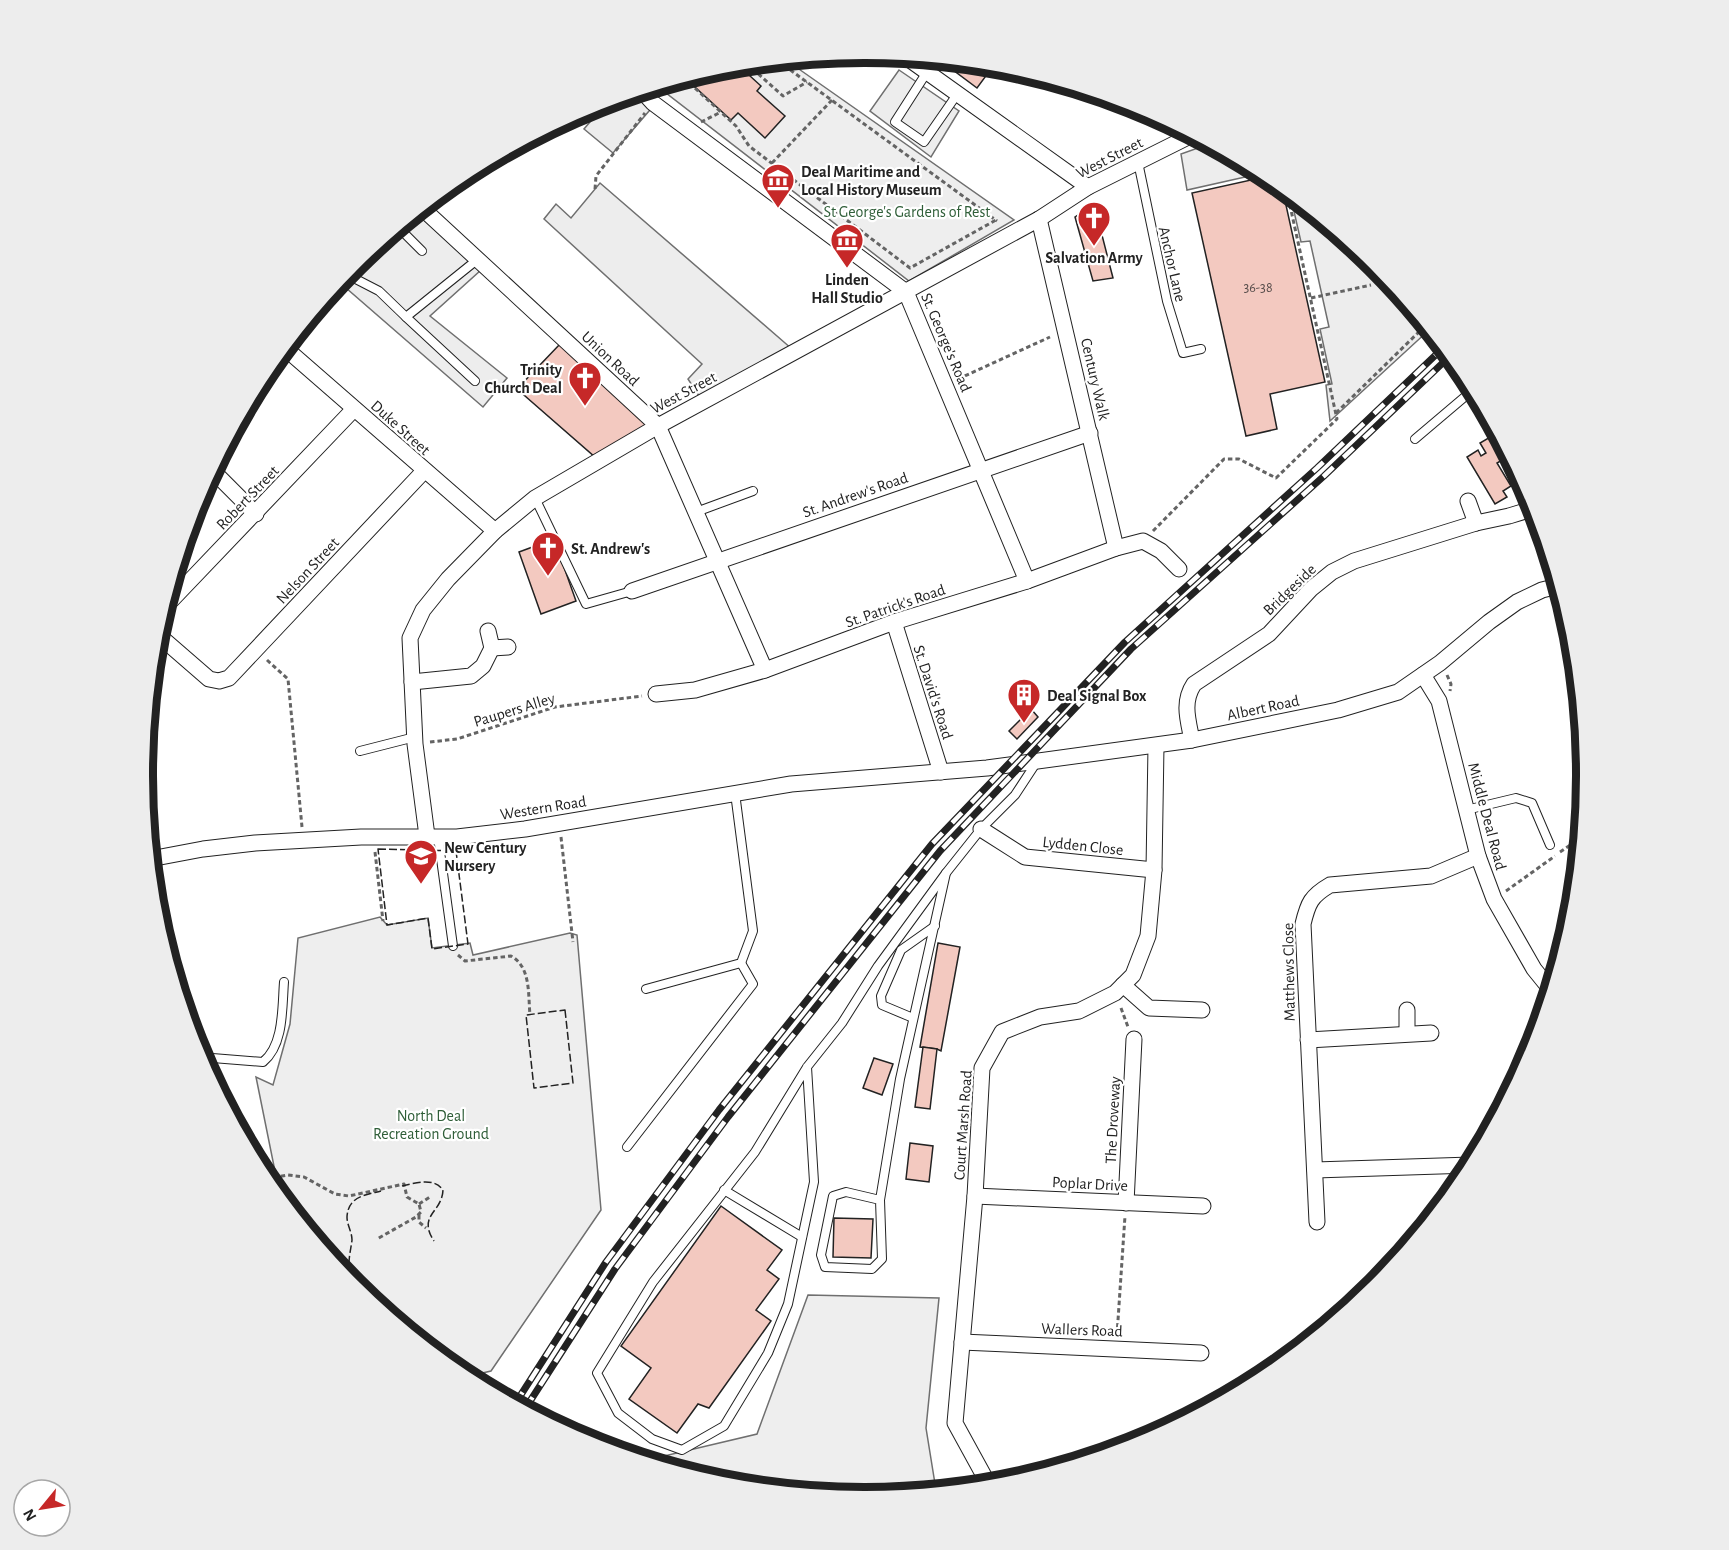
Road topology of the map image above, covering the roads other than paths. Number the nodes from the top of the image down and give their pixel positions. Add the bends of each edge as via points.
1 (919, 66) edge
2 (928, 72) junction
3 (958, 93) junction
4 (648, 97) edge
5 (1184, 139) edge
6 (1138, 162) junction
7 (1088, 187) junction
8 (427, 213) edge
9 (1039, 219) junction
10 (407, 230) edge
11 (422, 250) dead end
12 (478, 259) junction
13 (355, 279) edge
14 (906, 292) junction
15 (406, 317) junction
16 (1201, 349) dead end
17 (291, 354) edge
18 (475, 381) dead end
19 (1467, 395) edge
20 (354, 409) junction
21 (658, 426) junction
22 (1090, 433) junction
23 (1415, 439) dead end
24 (981, 470) junction
25 (424, 471) junction
26 (219, 477) edge
27 (753, 491) dead end
28 (535, 498) junction
29 (1468, 501) dead end
30 (1525, 511) edge
31 (696, 512) junction
32 (256, 514) junction
33 (1476, 523) junction
34 (495, 531) junction
35 (1116, 548) junction
36 (717, 560) junction
37 (1179, 569) dead end
38 (1027, 581) junction
39 (1551, 588) edge
40 (632, 591) joint
41 (176, 596) edge
42 (894, 622) junction
43 (488, 631) dead end
44 (165, 641) edge
45 (508, 647) dead end
46 (492, 648) junction
47 (765, 670) junction
48 (1423, 675) junction
49 (412, 682) junction
50 (656, 694) road end
51 (1192, 740) junction
52 (415, 741) junction
53 (1156, 746) junction
54 (360, 751) dead end
55 (1037, 762) junction
56 (941, 772) junction
57 (735, 793) junction
58 (1466, 810) junction
59 (981, 829) junction
60 (433, 836) junction
61 (1550, 845) dead end
62 (1478, 856) junction
63 (158, 860) edge
64 (1154, 870) junction
65 (946, 873) junction
66 (934, 926) junction
67 (453, 946) road end
68 (741, 963) junction
69 (284, 982) dead end
70 (1545, 983) edge
71 (646, 989) dead end
72 (1119, 989) junction
73 (1202, 1010) dead end
74 (1407, 1010) dead end
75 (914, 1018) junction
76 (1407, 1033) junction
77 (1431, 1033) dead end
78 (1134, 1039) road end
79 (1308, 1040) junction
80 (212, 1058) edge
81 (807, 1067) junction
82 (627, 1147) dead end
83 (1460, 1165) edge
84 (1315, 1170) junction
85 (724, 1190) junction
86 (975, 1196) junction
87 (880, 1200) junction
88 (1126, 1203) junction
89 (1203, 1206) dead end
90 (1317, 1222) dead end
91 (802, 1237) junction
92 (962, 1342) junction
93 (1201, 1353) dead end
94 (984, 1476) edge

1 - 2 street
2 - 3 street
2 - 3 lane via 895,122 924,142
3 - 7 street
4 - 14 street, St. George's Road
5 - 6 street, West Street
6 - 7 street, West Street
6 - 16 lane, Anchor Lane via 1167,301 1183,353
7 - 9 street, West Street
8 - 12 street, Union Road
9 - 14 street, West Street
9 - 22 street, Century Walk
10 - 11 lane
12 - 15 lane
12 - 21 street, Union Road
13 - 15 lane via 379,291
14 - 21 street, West Street
14 - 24 street, St. George's Road
15 - 18 lane
17 - 20 street, Duke Street
19 - 23 lane
20 - 25 street, Duke Street
20 - 32 street, Robert Street
21 - 28 street, West Street
21 - 31 street, Union Road
22 - 24 street, St. Andrew's Road
22 - 35 street, Century Walk
24 - 36 street, St. Andrew's Road
24 - 38 street, St. George's Road
25 - 34 street, Duke Street
25 - 44 street, Nelson Street via 229,678 209,679
26 - 32 street
27 - 31 lane
28 - 34 street, West Street
28 - 40 lane via 586,604
29 - 33 street
30 - 33 street, Bridgeside
31 - 36 street, Union Road
32 - 41 street, Robert Street
33 - 51 street, Bridgeside via 1354,561 1311,589 1269,634 1194,684 1187,694
34 - 49 street, West Street via 423,610 410,638
35 - 37 street, St. Patrick's Road via 1143,541 1161,550
35 - 38 street, St. Patrick's Road
36 - 40 street, St. Andrew's Road
36 - 47 street, Union Road
38 - 42 street, St. Patrick's Road
39 - 48 street, Albert Road via 1517,602
42 - 47 street, St. Patrick's Road
42 - 56 street, St. David's Road
43 - 46 street
45 - 46 street
46 - 49 street via 483,666 471,676
47 - 50 street, St. Patrick's Road via 695,690
48 - 51 street, Albert Road via 1398,692 1371,701
48 - 58 street, Middle Deal Road via 1438,702
49 - 52 street, West Street
51 - 53 street, Albert Road
52 - 54 lane
52 - 60 street, West Street
53 - 55 street, Albert Road
53 - 64 street
55 - 56 street, Albert Road
55 - 59 lane via 1015,795
56 - 57 street, Western Road via 791,784
57 - 60 street, Western Road via 560,823
57 - 68 lane via 753,931
58 - 61 lane via 1516,798 1532,803
58 - 62 street, Middle Deal Road
59 - 64 street, Lydden Close via 1025,857
59 - 65 lane
60 - 63 street, Western Road via 304,840 203,849
60 - 67 lane
62 - 70 street, Middle Deal Road via 1494,899
62 - 79 street, Matthews Close via 1431,876 1330,885 1317,893 1308,904 1303,924
64 - 72 street via 1148,936 1133,975
65 - 66 lane
65 - 81 lane
66 - 75 lane
66 - 75 lane via 901,950 880,996 882,1005
68 - 71 lane
68 - 82 lane via 753,984
69 - 80 lane via 280,1030 272,1055 263,1062
72 - 73 street via 1149,1008
72 - 86 street, Court Marsh Road via 1079,1011 1040,1017 1002,1032 982,1068
74 - 76 street
75 - 87 lane
76 - 77 street, Matthews Close
76 - 79 street, Matthews Close
78 - 88 street, The Droveway
79 - 84 street, Matthews Close
81 - 85 lane via 755,1152
81 - 91 lane via 814,1182
83 - 84 street
84 - 90 street, Matthews Close
85 - 91 lane
85 - 91 lane via 653,1282 597,1373 618,1413 652,1439 682,1450 724,1426 768,1353 788,1304
86 - 88 street, Poplar Drive
86 - 92 street, Court Marsh Road
87 - 87 lane via 882,1259 872,1269 825,1267 821,1255 834,1196 846,1192
88 - 89 street, Poplar Drive
92 - 93 street, Wallers Road
92 - 94 street, Court Marsh Road via 955,1423

